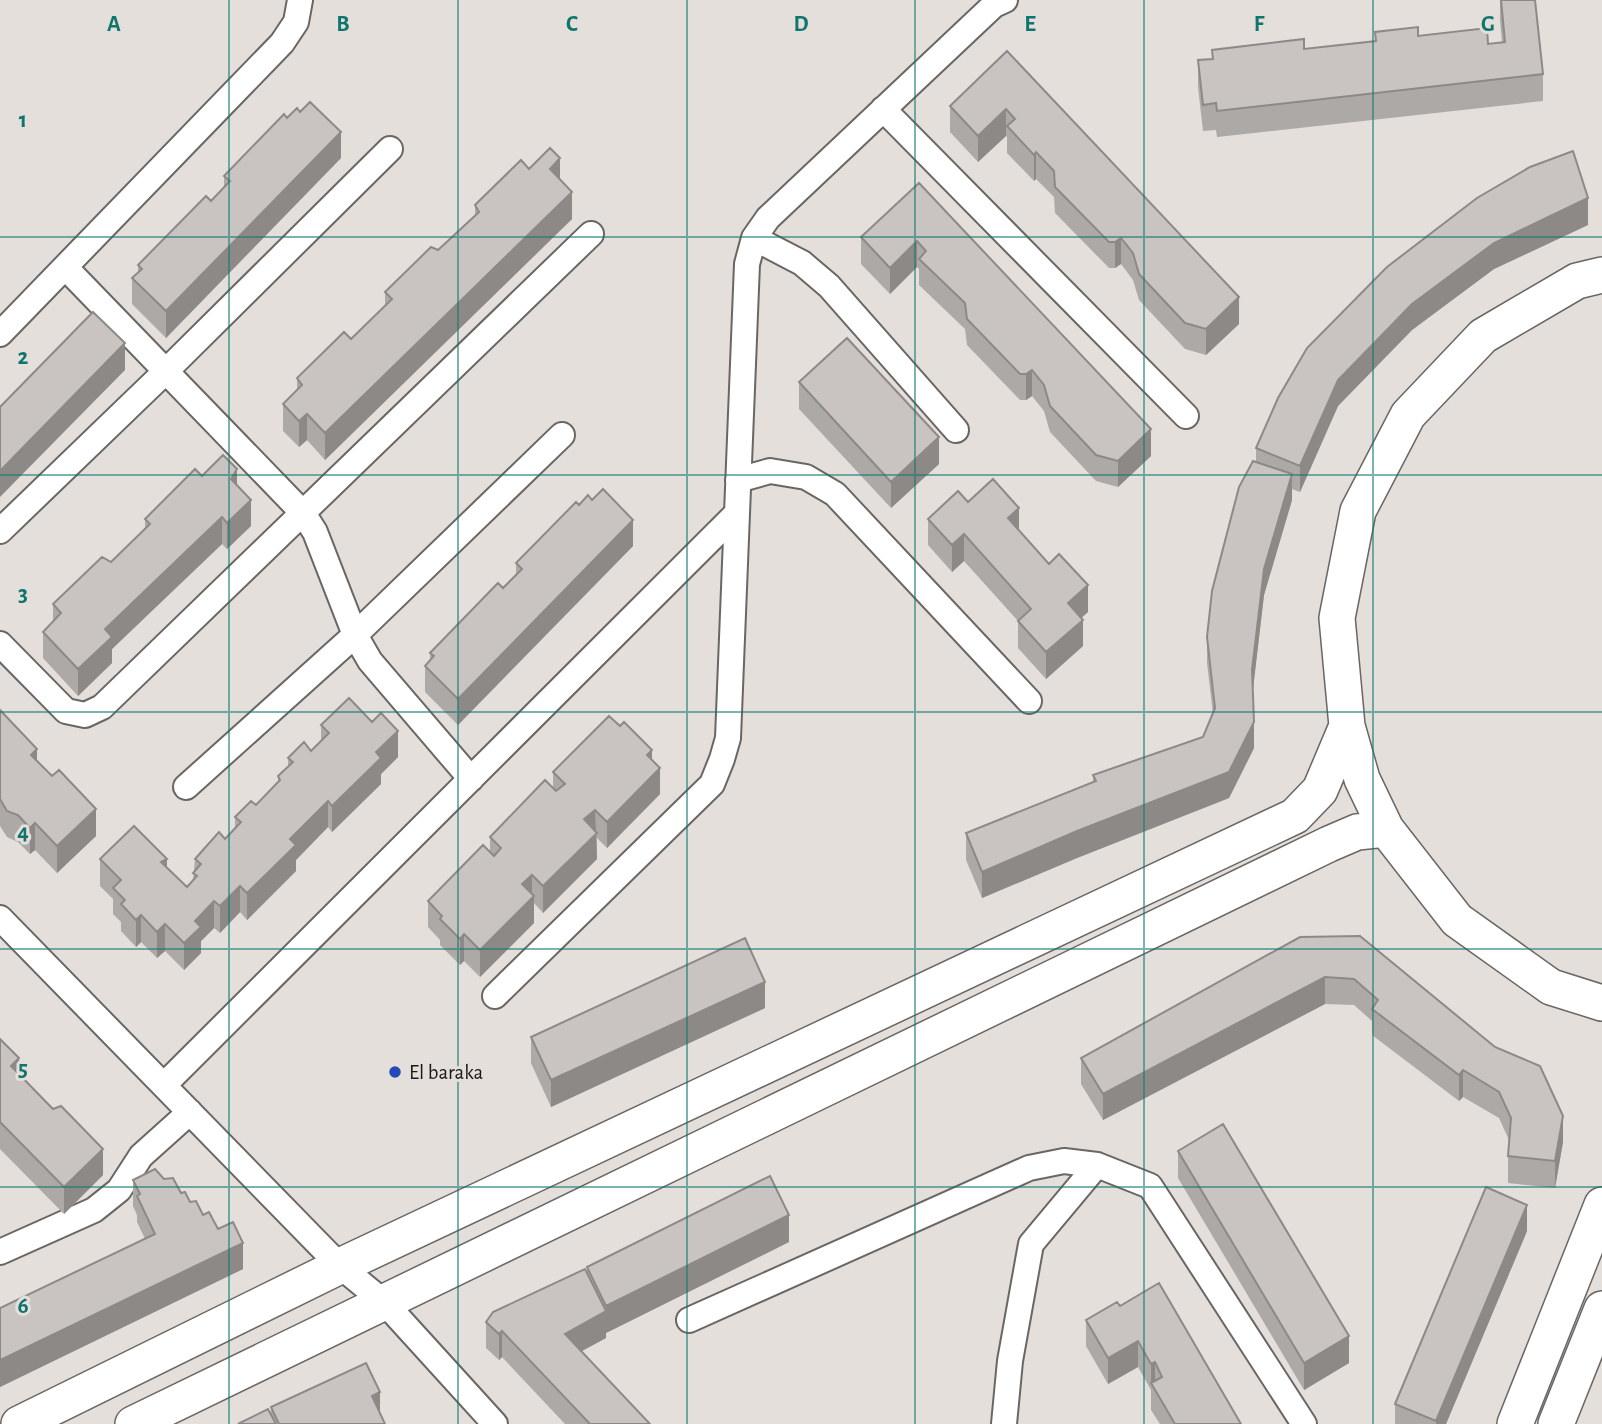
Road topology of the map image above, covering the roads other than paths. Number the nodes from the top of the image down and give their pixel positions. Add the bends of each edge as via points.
1 (300, 0) edge
2 (1005, 0) edge
3 (883, 109) junction
4 (390, 149) dead end
5 (591, 234) dead end
6 (754, 238) junction
7 (65, 268) junction
8 (1602, 275) edge
9 (0, 334) edge
10 (166, 371) junction
11 (1186, 416) dead end
12 (956, 430) dead end
13 (562, 435) dead end
14 (738, 480) junction
15 (303, 513) junction
16 (737, 513) junction
17 (0, 531) edge
18 (355, 635) junction
19 (0, 644) edge
20 (1029, 701) dead end
21 (1347, 726) junction
22 (471, 779) junction
23 (186, 787) dead end
24 (1386, 829) junction
25 (0, 918) edge
26 (495, 996) dead end
27 (1602, 1003) edge
28 (164, 1085) junction
29 (190, 1112) junction
30 (1097, 1165) junction
31 (1602, 1205) edge
32 (0, 1252) edge
33 (340, 1266) junction
34 (385, 1303) junction
35 (1602, 1309) edge
36 (689, 1320) dead end
37 (19, 1424) edge
38 (133, 1424) edge
39 (495, 1424) edge
40 (1004, 1424) edge
41 (1304, 1424) edge
42 (1515, 1424) edge
43 (1556, 1424) edge

1 - 7 street via 296,22 282,43
2 - 3 street via 994,5
3 - 6 street via 768,218
3 - 11 street
4 - 10 street
5 - 15 street
6 - 12 street via 802,263 829,286
6 - 14 street via 747,264
7 - 9 street
7 - 10 street
8 - 21 main road via 1577,281 1483,336 1408,415 1358,511 1337,618
10 - 15 street
10 - 17 street
13 - 18 street
14 - 16 street
14 - 20 street via 770,471 806,477 835,494
15 - 18 street via 315,532
15 - 19 street via 102,707 85,715 66,711
16 - 22 street
16 - 26 street via 728,738 712,784
18 - 22 street via 370,661
18 - 23 street
21 - 24 main road via 1362,779
21 - 33 main road via 1320,790 1295,816
22 - 28 street
24 - 27 main road via 1457,920 1551,987
24 - 34 main road via 1357,832 1329,844
25 - 28 street
28 - 29 street
29 - 32 street via 141,1156 119,1190 94,1210
29 - 33 street
30 - 36 street via 1064,1161 1029,1168
30 - 40 street via 1031,1244
30 - 41 street via 1150,1186
31 - 42 main road
33 - 34 street
33 - 37 main road
34 - 38 main road
34 - 39 street
35 - 43 main road

